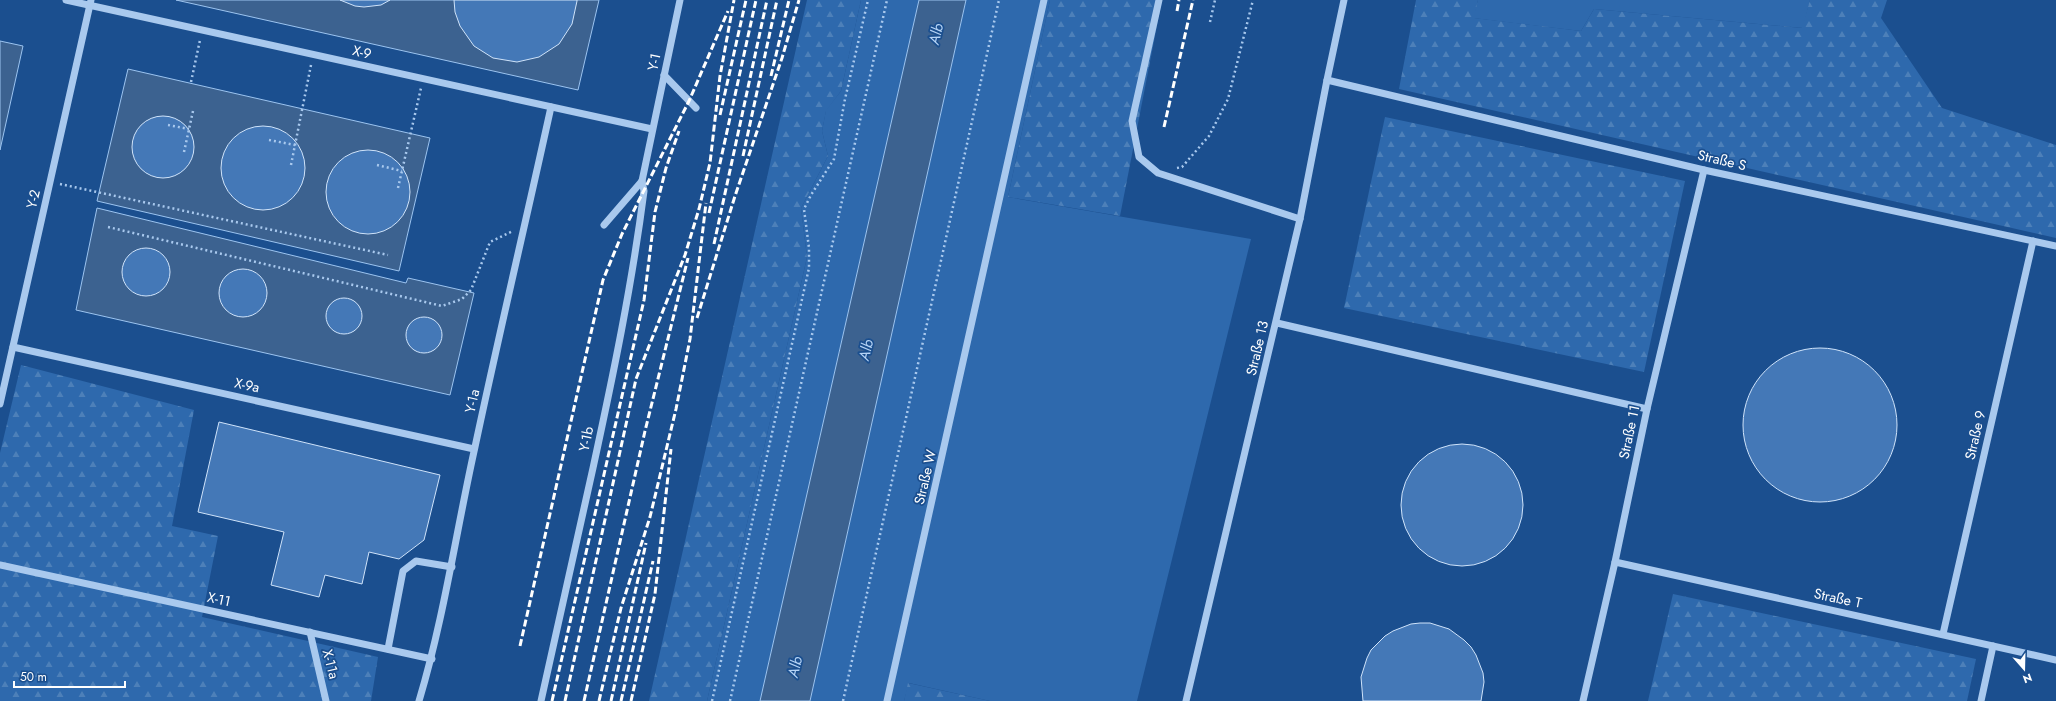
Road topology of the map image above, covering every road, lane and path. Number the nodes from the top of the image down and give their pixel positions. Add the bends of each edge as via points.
1 (66, 0) edge
2 (680, 0) edge
3 (868, 0) edge
4 (887, 0) edge
5 (999, 0) edge
6 (1044, 0) edge
7 (1159, 0) edge
8 (1215, 0) edge
9 (1253, 0) edge
10 (1344, 0) edge
11 (90, 2) edge
12 (1210, 22) dead end
13 (202, 30) junction
14 (313, 55) junction
15 (664, 75) junction
16 (422, 80) junction
17 (1327, 80) junction
18 (191, 82) dead end
19 (551, 108) junction
20 (696, 108) dead end
21 (193, 111) dead end
22 (168, 125) dead end
23 (652, 129) junction
24 (189, 130) junction
25 (269, 140) dead end
26 (295, 145) junction
27 (184, 152) dead end
28 (291, 165) dead end
29 (377, 166) dead end
30 (1704, 170) junction
31 (402, 171) junction
32 (1158, 173) junction
33 (642, 181) junction
34 (50, 182) junction
35 (398, 188) dead end
36 (1300, 219) junction
37 (604, 225) dead end
38 (108, 228) dead end
39 (524, 230) junction
40 (2033, 241) junction
41 (2056, 246) edge
42 (388, 255) dead end
43 (1277, 323) junction
44 (13, 347) junction
45 (0, 404) edge
46 (1647, 409) junction
47 (474, 449) junction
48 (1615, 562) junction
49 (0, 565) edge
50 (452, 567) junction
51 (310, 632) junction
52 (1943, 634) junction
53 (1993, 646) junction
54 (388, 649) junction
55 (432, 659) junction
56 (2056, 660) edge
57 (326, 701) edge
58 (419, 701) edge
59 (541, 701) edge
60 (712, 701) edge
61 (730, 701) edge
62 (843, 701) edge
63 (887, 701) edge
64 (1186, 701) edge
65 (1583, 701) edge
66 (1981, 701) edge

1 - 11 street, X-9
2 - 15 street, Y-1
3 - 60 path via 834,159 804,209 810,248 809,268
4 - 61 path
5 - 62 path
6 - 63 street, Straße W
7 - 32 street via 1132,121 1139,157
8 - 12 path
9 - 32 path via 1228,99 1208,136 1182,167
10 - 17 street, Straße 13
11 - 13 street, X-9
11 - 34 street, Y-2
13 - 14 street, X-9
13 - 18 path
14 - 16 street, X-9
14 - 26 path
15 - 20 street
15 - 23 street, Y-1
16 - 19 street, X-9
16 - 31 path
17 - 30 street, Straße S
17 - 36 street, Straße 13
19 - 23 street, X-9
19 - 39 street, Y-1a
21 - 24 path
22 - 24 path
23 - 33 street, Y-1b
24 - 27 path
25 - 26 path
26 - 28 path
29 - 31 path
30 - 40 street, Straße S
30 - 46 street, Straße 11
31 - 35 path
32 - 36 street
33 - 37 street, Y-1b
33 - 59 street, Y-1b via 644,191 636,255 623,330
34 - 42 path
34 - 44 street, Y-2
36 - 43 street, Straße 13
38 - 39 path via 442,306 462,299 471,290 490,242 511,232
39 - 47 street, Y-1a
40 - 41 street, Straße S
40 - 52 street, Straße 9
43 - 46 street
43 - 64 street, Straße 13
44 - 45 street, Y-2
44 - 47 street, X-9a
46 - 48 street, Straße 11
47 - 50 street, Y-1a
48 - 52 street, Straße T
48 - 65 street, Straße 11
49 - 51 street, X-11
50 - 54 street via 416,561 403,571
50 - 55 street, Y-1a
51 - 54 street, X-11
51 - 57 street, X-11a
52 - 53 street, Straße T
53 - 56 street, Straße T
53 - 66 street
54 - 55 street, X-11
55 - 58 street, Y-1a

